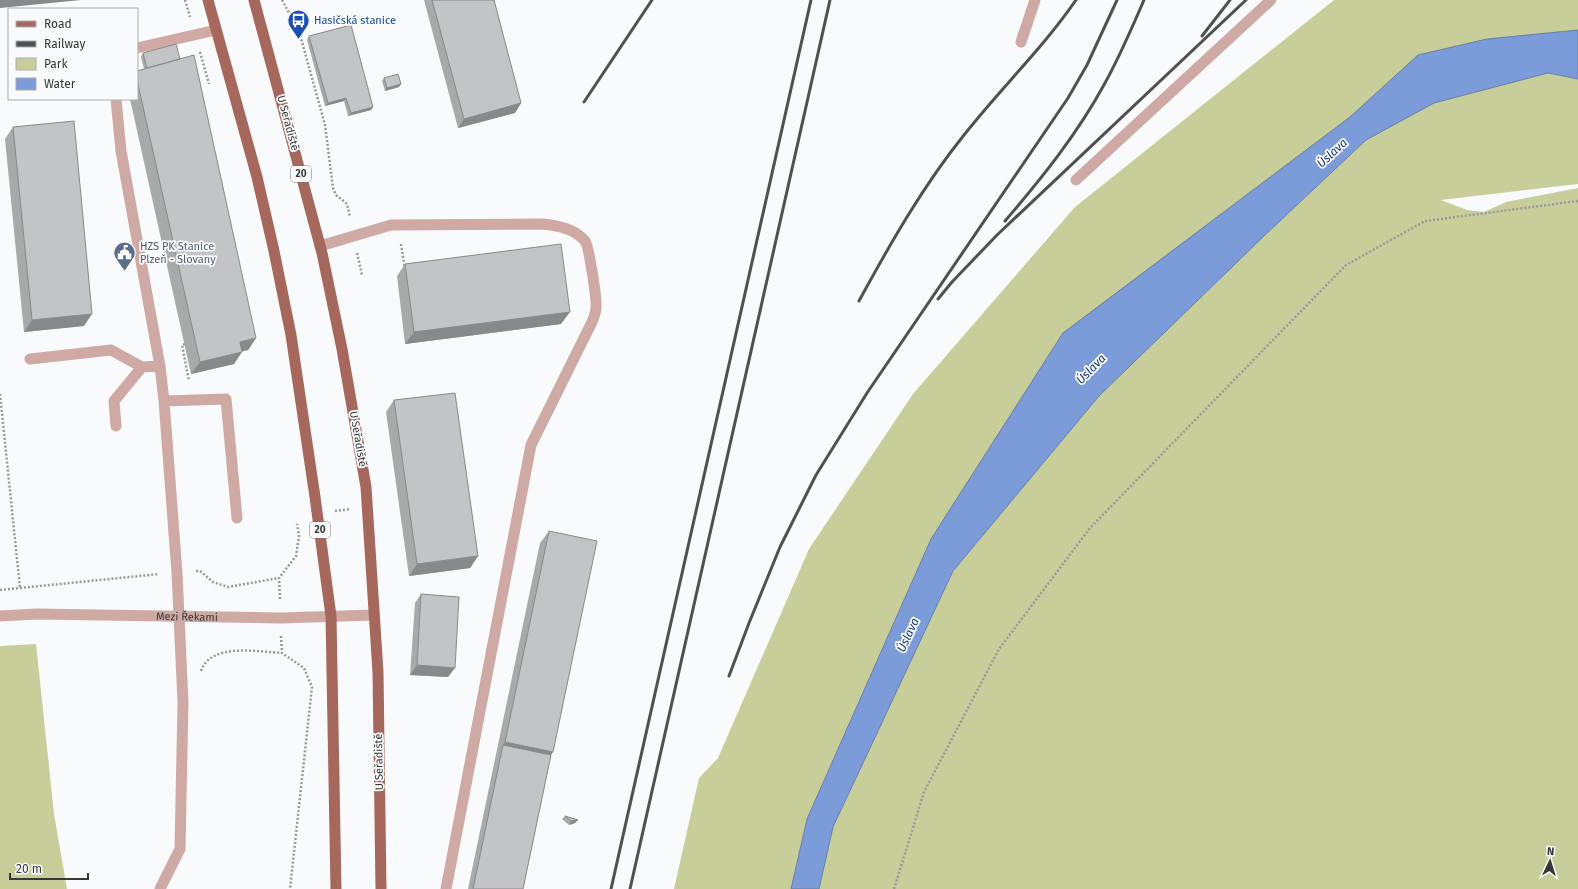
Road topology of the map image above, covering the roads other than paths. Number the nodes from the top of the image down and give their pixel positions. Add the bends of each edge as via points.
1 (208, 0) edge
2 (254, 0) edge
3 (1035, 0) edge
4 (1271, 0) edge
5 (216, 30) junction
6 (1021, 42) dead end
7 (138, 48) edge
8 (116, 100) edge
9 (1076, 180) dead end
10 (320, 246) junction
11 (30, 359) dead end
12 (160, 366) junction
13 (142, 367) junction
14 (164, 401) junction
15 (116, 426) dead end
16 (237, 518) dead end
17 (374, 615) junction
18 (0, 616) edge
19 (180, 616) junction
20 (331, 616) junction
21 (160, 889) edge
22 (336, 889) edge
23 (381, 889) edge
24 (446, 889) edge

1 - 5 main road, 20
2 - 10 main road, U Seřadiště / 20
3 - 6 street
4 - 9 street
5 - 7 street
5 - 20 main road, 20 via 257,177 291,336
8 - 12 street via 121,151
10 - 17 main road, U Seřadiště / 20 via 366,487
10 - 24 street via 391,224 542,224 566,228 577,234 586,242 589,253 596,307 593,320 531,445
11 - 13 street via 112,350
12 - 13 street
12 - 14 street
13 - 15 street via 114,401
14 - 16 street via 226,398
14 - 19 street
17 - 20 street, Mezi Řekami
17 - 23 main road, U Seřadiště / 20 via 378,672
18 - 19 street, Mezi Řekami
19 - 20 street, Mezi Řekami
19 - 21 street via 183,702 180,849
20 - 22 main road, 20

